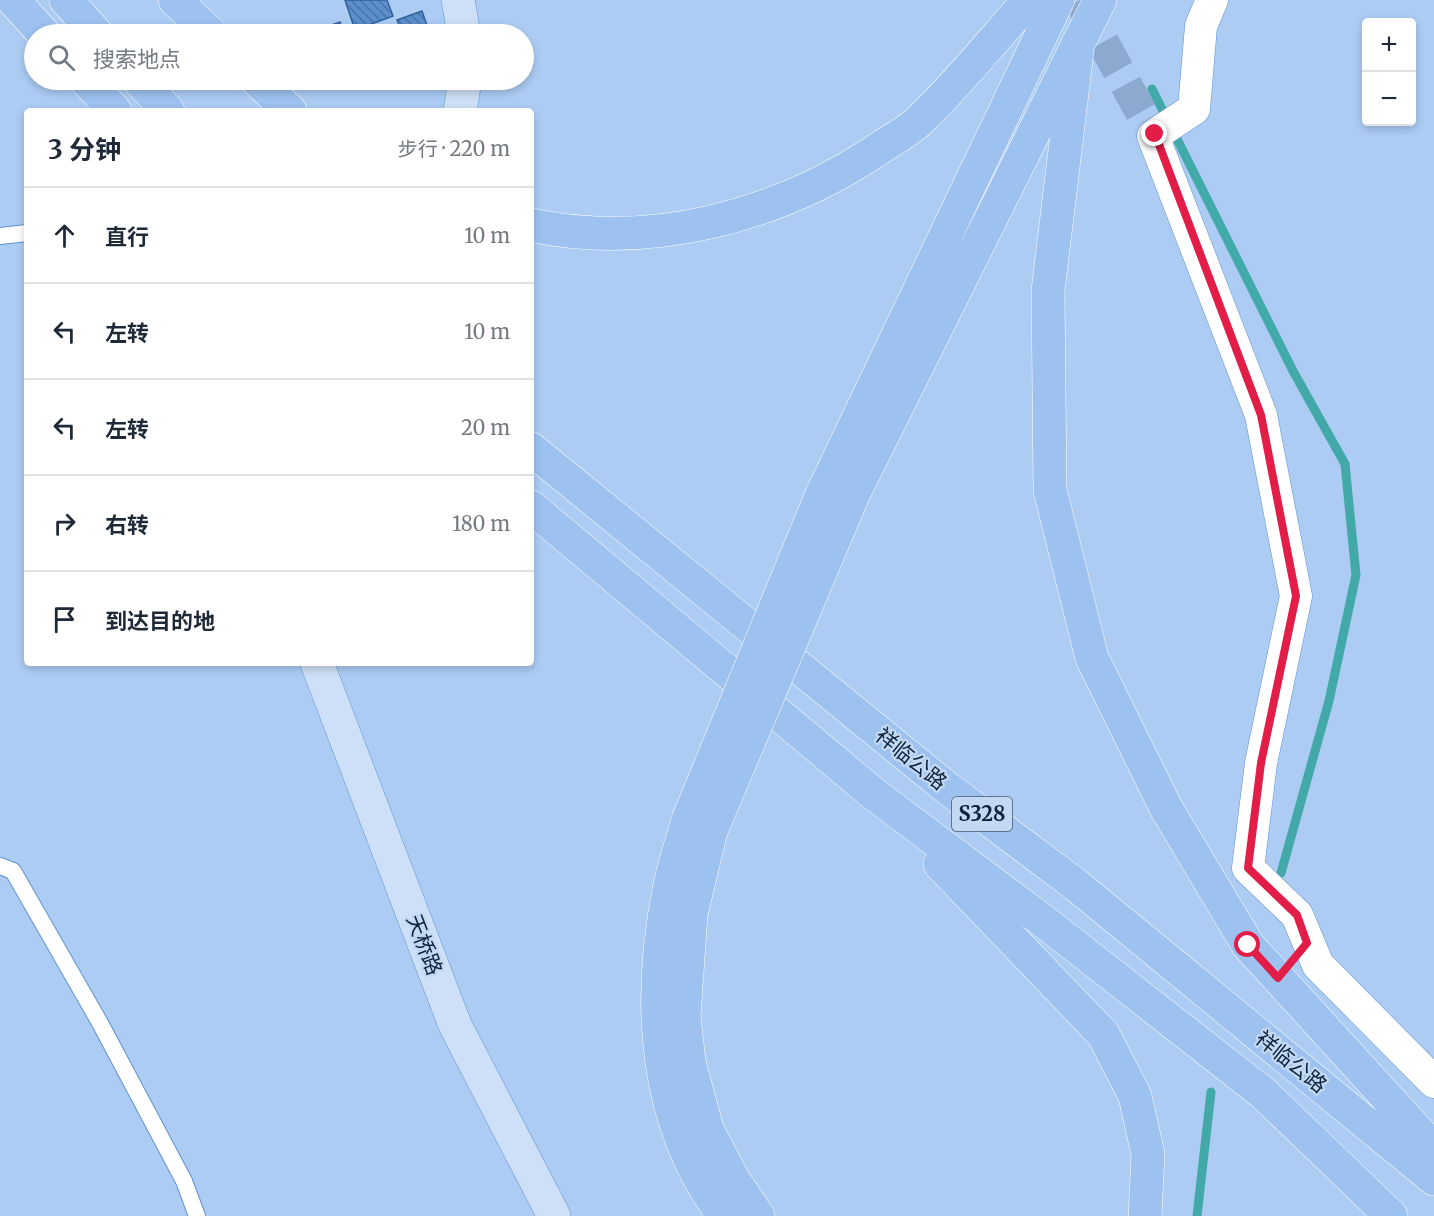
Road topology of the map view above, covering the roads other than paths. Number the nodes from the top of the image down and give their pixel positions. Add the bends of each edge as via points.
1 (14, 0) edge
2 (66, 0) edge
3 (175, 0) edge
4 (458, 0) edge
5 (1029, 0) edge
6 (1058, 0) edge
7 (1100, 0) edge
8 (1212, 0) edge
9 (35, 24) edge
10 (88, 24) edge
11 (200, 24) edge
12 (462, 24) edge
13 (1078, 43) junction
14 (95, 90) edge
15 (148, 90) edge
16 (268, 90) edge
17 (463, 90) edge
18 (112, 108) edge
19 (165, 108) edge
20 (287, 108) edge
21 (460, 108) edge
22 (534, 225) edge
23 (24, 233) edge
24 (0, 236) edge
25 (534, 451) edge
26 (837, 494) junction
27 (534, 510) edge
28 (319, 666) edge
29 (875, 795) junction
30 (700, 825) junction
31 (0, 866) edge
32 (1307, 943) junction
33 (1278, 978) junction
34 (1434, 1082) edge
35 (1434, 1149) edge
36 (1434, 1179) edge
37 (197, 1216) edge
38 (554, 1216) edge
39 (724, 1216) edge
40 (758, 1216) edge
41 (1145, 1216) edge
42 (1391, 1216) edge

1 - 9 main road
2 - 10 main road
3 - 11 main road
4 - 12 street
5 - 22 main road via 917,123 838,176 763,208 699,224 624,235
6 - 26 main road
7 - 13 main road
8 - 32 street via 1202,26 1194,109 1150,127 1261,415 1296,596 1258,786 1248,868 1297,915
13 - 26 main road
13 - 33 main road via 1048,291 1050,490 1092,658 1166,808 1248,945
14 - 18 main road
15 - 19 main road
16 - 20 main road
17 - 21 street
23 - 24 lane
25 - 36 main road, 祥临公路 / S328 via 947,788 1085,893
26 - 30 main road, bridge
27 - 29 main road, 祥临公路 / S328
28 - 38 street, 天桥路 via 455,1025
29 - 41 main road via 1103,1034 1135,1096 1148,1154
29 - 42 main road, 祥临公路 / S328 via 1263,1093
30 - 39 main road via 669,888 656,996 659,1051 683,1142
30 - 40 main road via 684,1016 689,1062 707,1129 732,1179
31 - 37 lane via 13,871 100,1023 184,1181
32 - 33 street
32 - 34 street via 1318,965
33 - 35 main road

